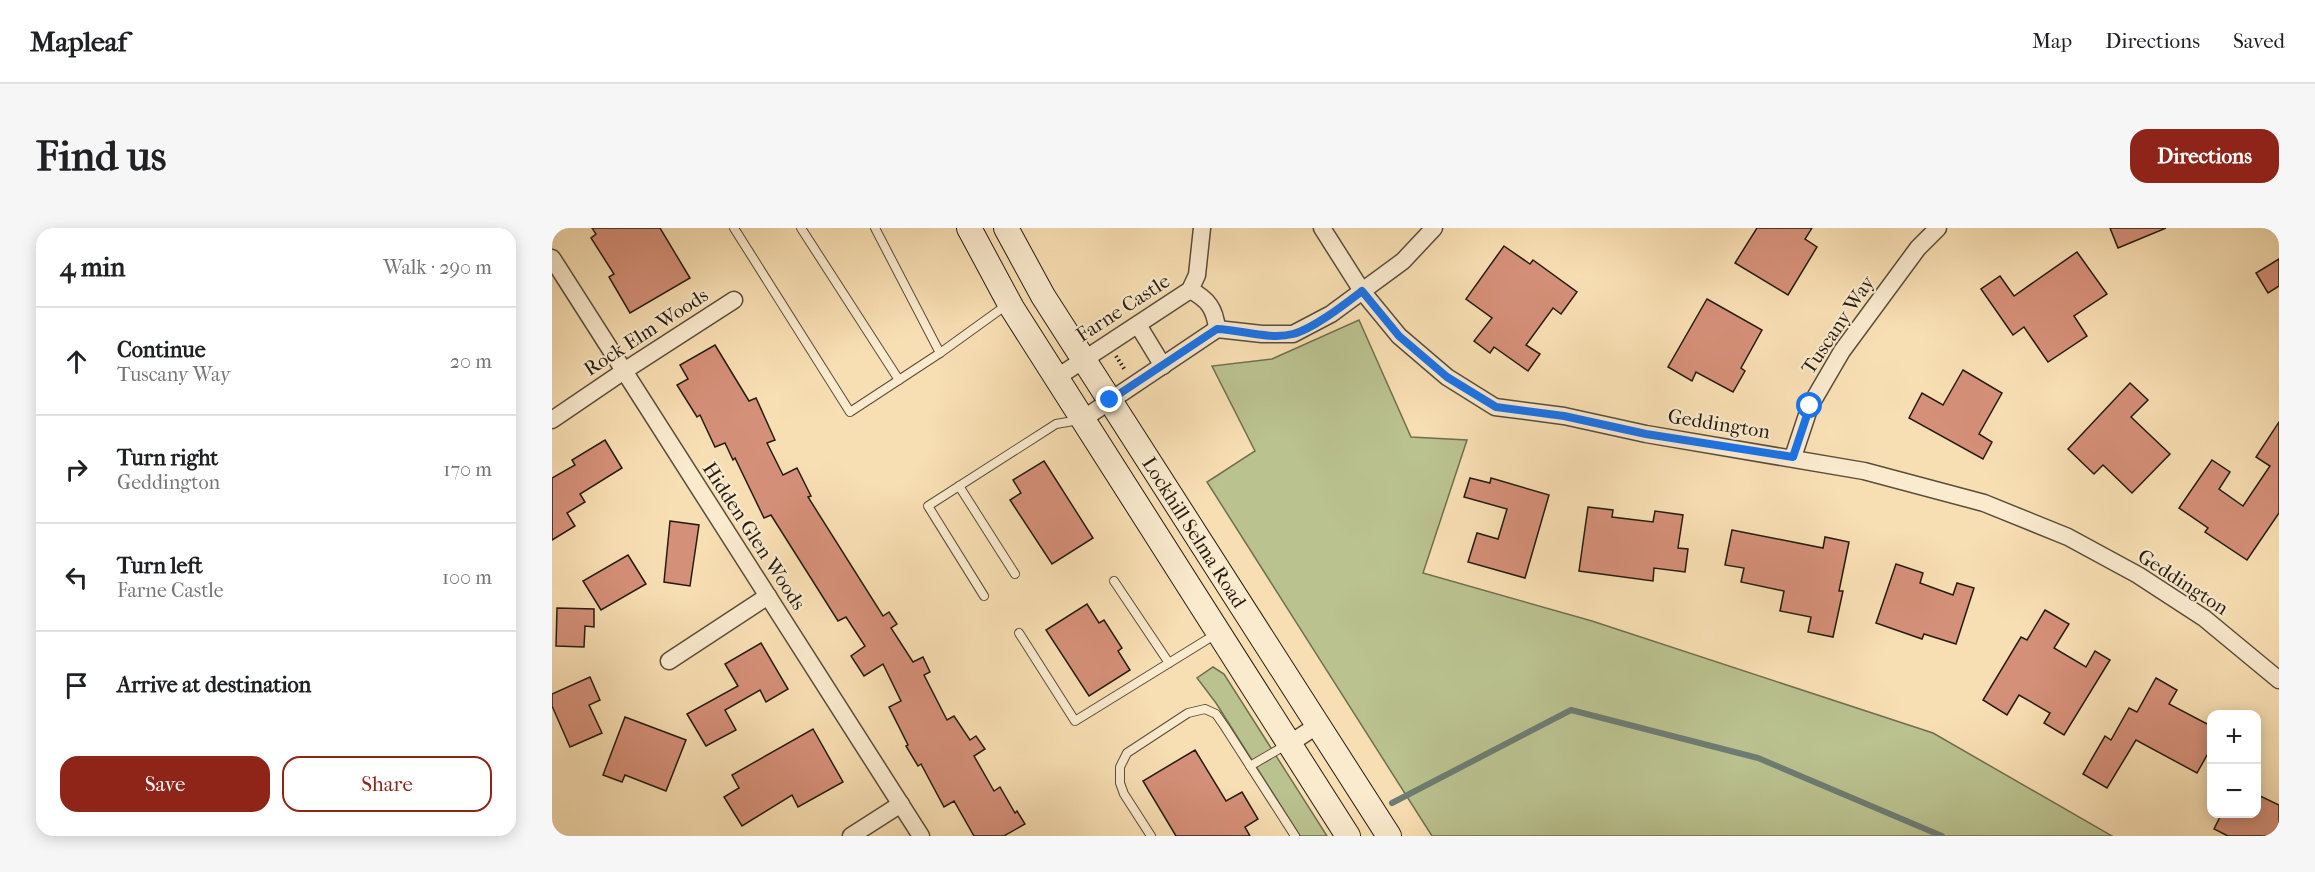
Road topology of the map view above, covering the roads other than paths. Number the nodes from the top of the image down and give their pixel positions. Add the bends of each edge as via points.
1 (734, 228) edge
2 (801, 228) edge
3 (875, 228) edge
4 (969, 228) edge
5 (1006, 228) edge
6 (1202, 228) edge
7 (1322, 228) edge
8 (1434, 228) edge
9 (1938, 228) edge
10 (552, 258) edge
11 (1190, 290) junction
12 (1362, 291) junction
13 (734, 300) dead end
14 (1009, 303) junction
15 (1138, 325) junction
16 (1217, 329) junction
17 (940, 353) junction
18 (1083, 359) junction
19 (1162, 366) junction
20 (624, 371) junction
21 (1056, 378) junction
22 (899, 380) junction
23 (1110, 400) junction
24 (552, 420) edge
25 (1083, 420) junction
26 (1793, 457) junction
27 (959, 486) junction
28 (1015, 574) dead end
29 (1114, 581) dead end
30 (768, 596) junction
31 (984, 596) dead end
32 (1219, 632) junction
33 (1019, 633) dead end
34 (669, 661) dead end
35 (1169, 663) junction
36 (2279, 680) edge
37 (1318, 725) junction
38 (1289, 744) junction
39 (1250, 766) junction
40 (901, 804) junction
41 (850, 836) edge
42 (921, 836) edge
43 (1151, 836) edge
44 (1295, 836) edge
45 (1348, 836) edge
46 (1389, 836) edge

1 - 22 lane via 850,412
2 - 22 lane
3 - 17 lane
4 - 14 main road, Lockhill Selma Road
5 - 18 main road, Lockhill Selma Road
6 - 11 street, Farne Castle via 1197,275
7 - 12 street, Geddington
8 - 12 street via 1403,261
9 - 26 street, Tuscany Way via 1918,248 1842,351 1810,406
10 - 20 street, Hidden Glen Woods
11 - 15 street, Farne Castle
11 - 16 street via 1205,298 1215,314
12 - 16 street via 1331,314 1293,334
12 - 26 street, Geddington via 1399,336 1447,377 1496,407
13 - 20 street, Rock Elm Woods
14 - 17 lane
14 - 21 main road, Lockhill Selma Road
15 - 18 street, Farne Castle
15 - 19 street
16 - 19 street
17 - 22 lane
18 - 21 street, Farne Castle
18 - 23 main road, Lockhill Selma Road
19 - 23 street
20 - 24 street, Rock Elm Woods
20 - 30 street, Hidden Glen Woods
21 - 25 main road, Lockhill Selma Road
23 - 25 street
23 - 37 main road, Lockhill Selma Road
25 - 27 lane via 1056,424
25 - 32 main road, Lockhill Selma Road
26 - 36 street, Geddington via 1940,489 2067,537 2138,575 2204,618
27 - 28 lane
27 - 31 lane via 928,506
29 - 35 lane
30 - 34 street
30 - 40 street, Hidden Glen Woods
32 - 35 lane
32 - 38 main road, Lockhill Selma Road
33 - 35 lane via 1075,721
37 - 38 street
37 - 46 main road, Lockhill Selma Road
38 - 39 lane
38 - 45 main road, Lockhill Selma Road
39 - 43 lane via 1216,714 1205,709 1188,713 1127,753 1120,767 1120,783
39 - 44 lane
40 - 41 street
40 - 42 street, Hidden Glen Woods

